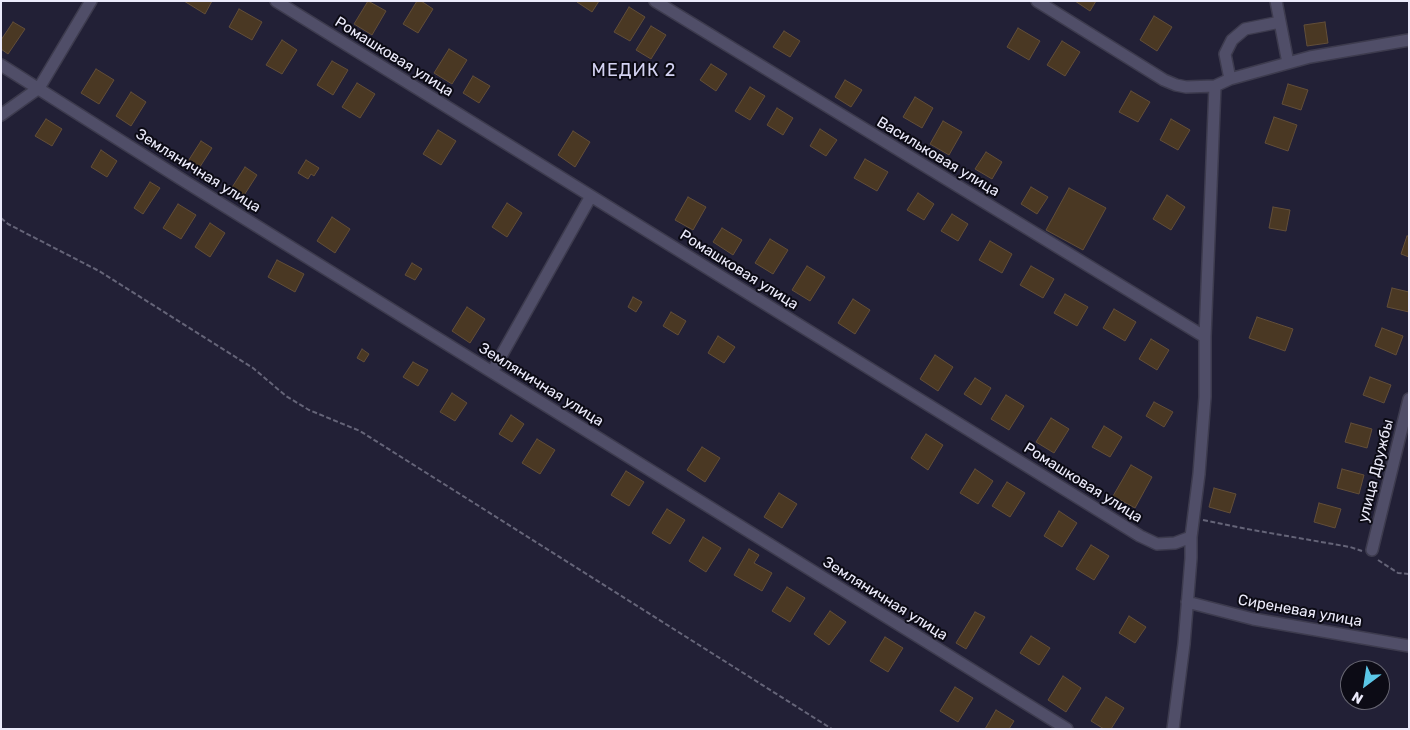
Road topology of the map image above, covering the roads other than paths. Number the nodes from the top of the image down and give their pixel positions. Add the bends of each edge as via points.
1 (91, 1) edge
2 (276, 1) edge
3 (655, 1) edge
4 (1037, 1) edge
5 (1276, 1) edge
6 (1280, 22) junction
7 (1409, 40) edge
8 (1288, 63) junction
9 (1, 65) edge
10 (1230, 79) junction
11 (1215, 86) junction
12 (39, 88) junction
13 (1, 115) edge
14 (591, 196) junction
15 (1205, 337) junction
16 (492, 372) junction
17 (1409, 399) edge
18 (1397, 450) junction
19 (1409, 454) edge
20 (1190, 537) junction
21 (1372, 550) road end
22 (1187, 602) junction
23 (1409, 646) edge
24 (1067, 729) edge
25 (1173, 729) edge

1 - 12 street
2 - 14 street, Ромашковая улица
3 - 15 street, Васильковая улица
4 - 11 street via 1176,86
5 - 6 street
6 - 8 street
6 - 10 street via 1245,29 1232,40 1225,54
7 - 8 street
8 - 10 street
9 - 12 street, Земляничная улица
10 - 11 street
11 - 15 street
12 - 13 street
12 - 16 street, Земляничная улица
14 - 16 street
14 - 20 street, Ромашковая улица via 1140,536 1157,544 1175,543
15 - 20 street via 1205,397
16 - 24 street, Земляничная улица
17 - 18 street, улица Дружбы
18 - 19 street
18 - 21 street, улица Дружбы
20 - 22 street
22 - 23 street, Сиреневая улица via 1253,619
22 - 25 street

